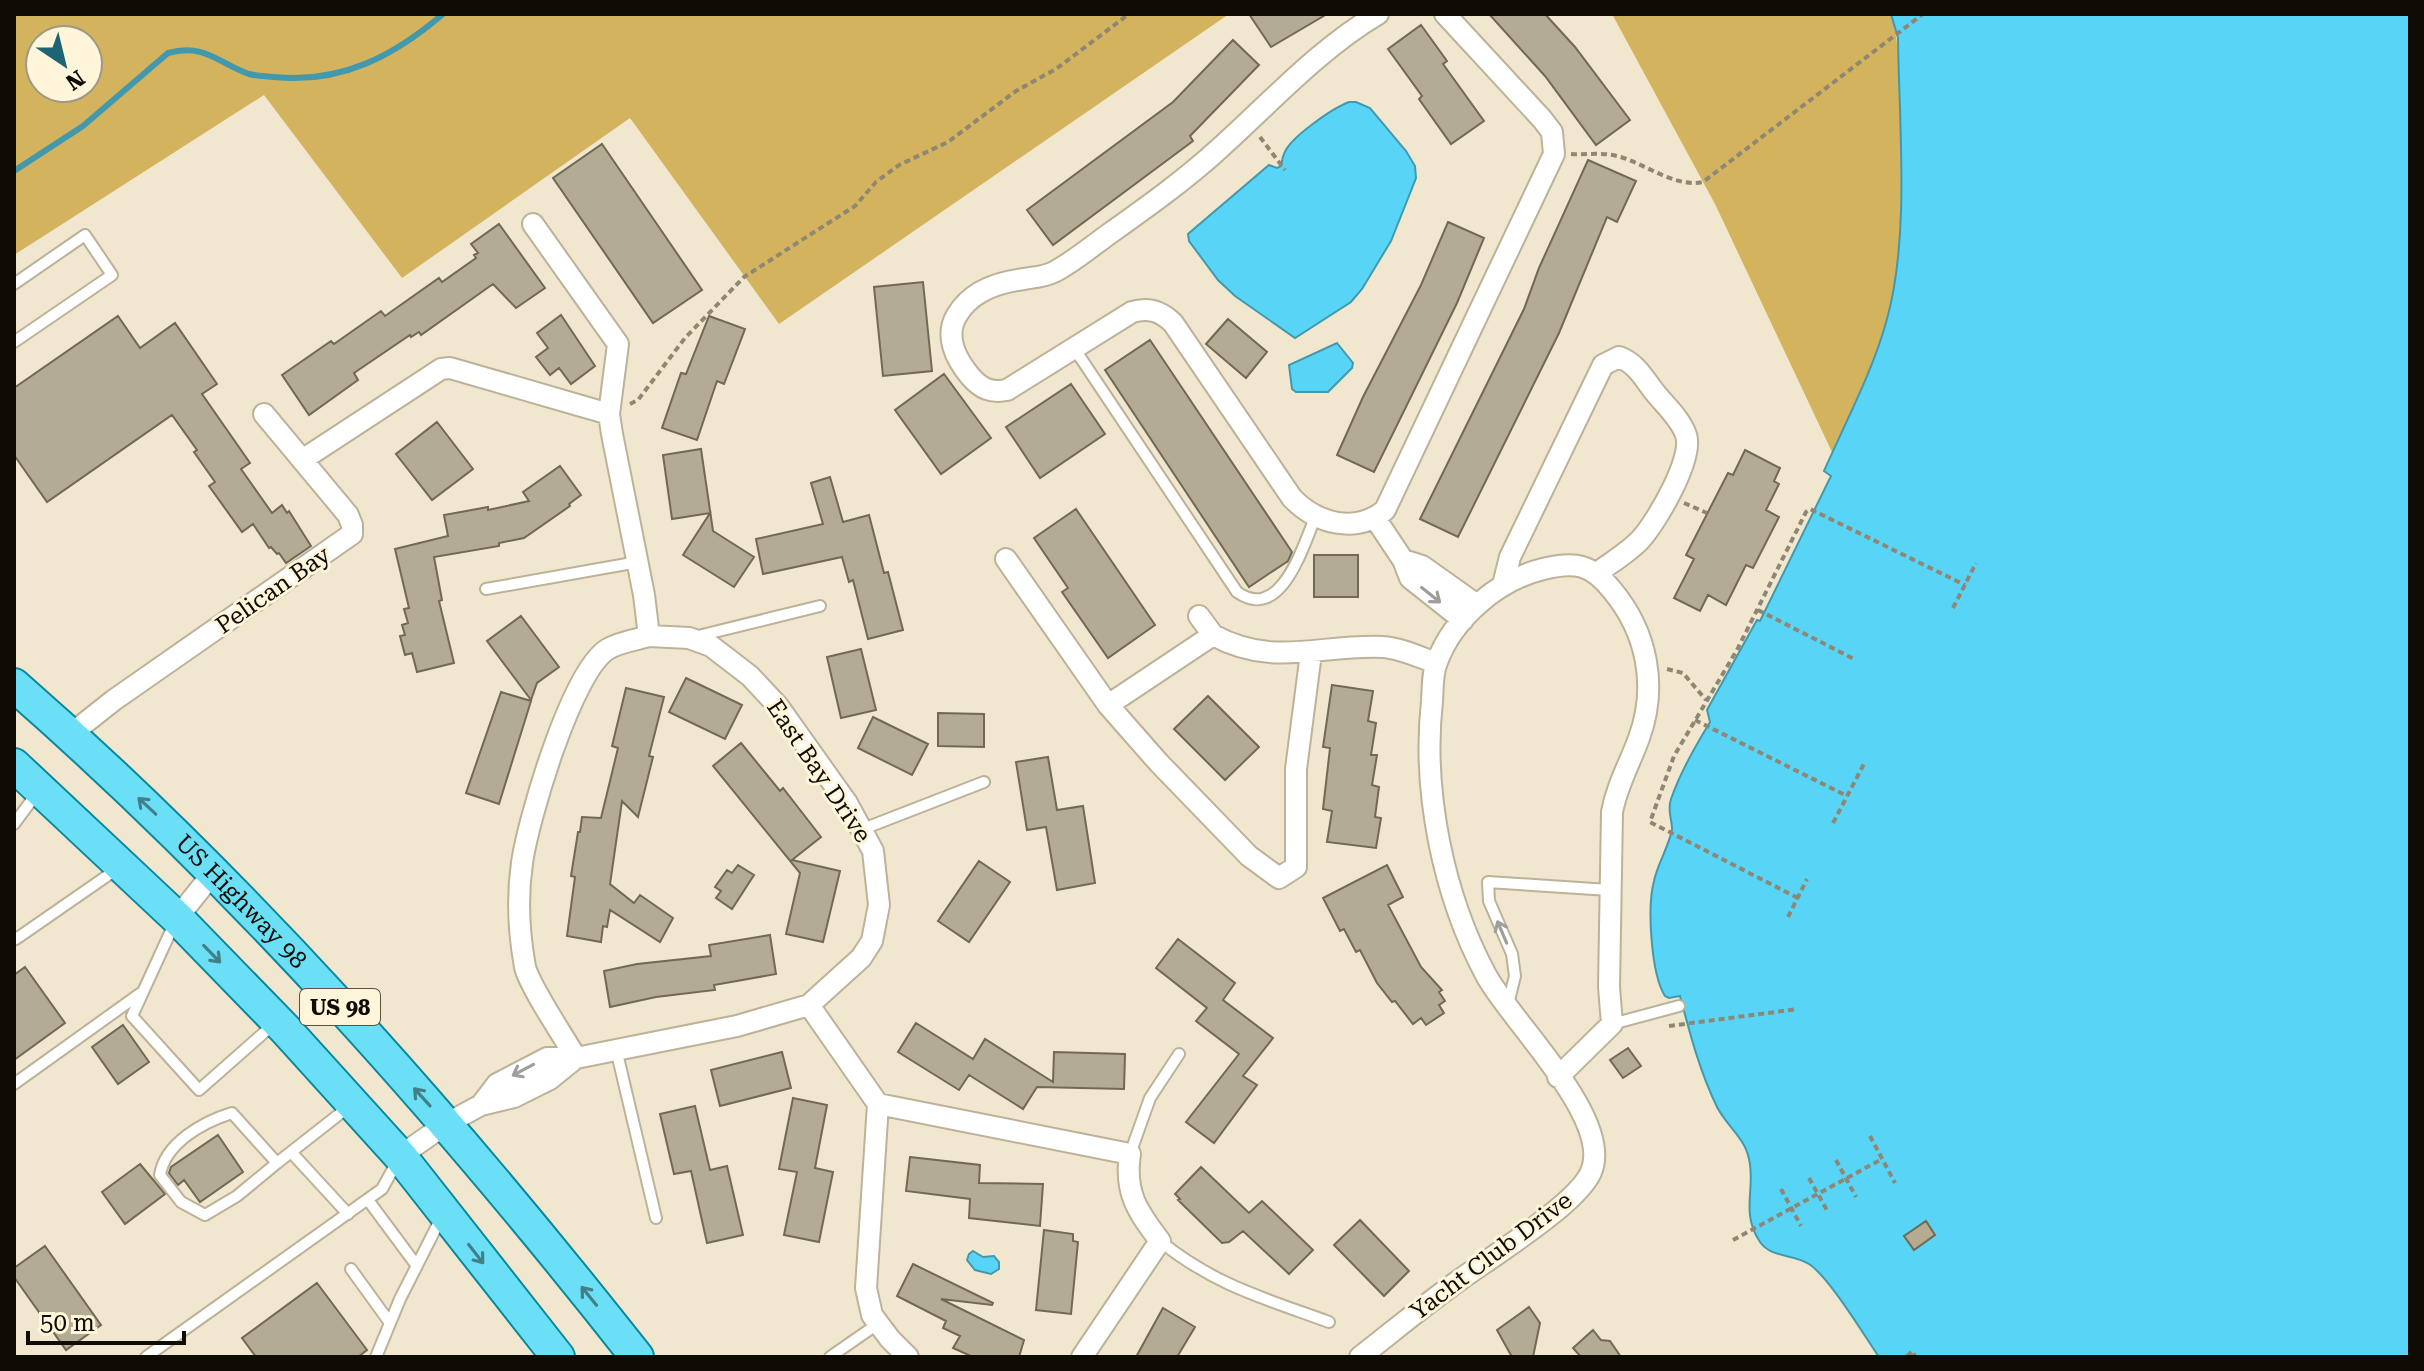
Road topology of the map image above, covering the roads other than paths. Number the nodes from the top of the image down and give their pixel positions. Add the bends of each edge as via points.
1 (1378, 14) edge
2 (1445, 14) edge
3 (533, 224) dead end
4 (14, 284) edge
5 (14, 342) edge
6 (1074, 348) junction
7 (264, 414) dead end
8 (609, 414) junction
9 (302, 460) junction
10 (1315, 518) junction
11 (1375, 518) junction
12 (1006, 559) dead end
13 (638, 562) junction
14 (1597, 573) junction
15 (1503, 585) junction
16 (486, 589) dead end
17 (820, 606) dead end
18 (1470, 613) junction
19 (1199, 616) dead end
20 (1213, 635) junction
21 (649, 636) junction
22 (689, 638) junction
23 (1311, 653) junction
24 (1436, 663) junction
25 (14, 685) edge
26 (1108, 705) junction
27 (71, 734) junction
28 (14, 765) edge
29 (984, 782) dead end
30 (40, 788) junction
31 (14, 824) edge
32 (863, 829) junction
33 (122, 866) junction
34 (214, 872) junction
35 (1609, 890) junction
36 (177, 918) junction
37 (14, 937) edge
38 (143, 992) junction
39 (809, 1005) junction
40 (1508, 1006) junction
41 (1679, 1006) dead end
42 (277, 1021) junction
43 (1612, 1024) junction
44 (616, 1049) junction
45 (1179, 1054) dead end
46 (576, 1058) junction
47 (1558, 1077) junction
48 (14, 1084) edge
49 (353, 1104) junction
50 (878, 1104) junction
51 (446, 1124) junction
52 (291, 1152) junction
53 (1130, 1154) junction
54 (400, 1156) junction
55 (277, 1163) junction
56 (368, 1200) junction
57 (444, 1213) junction
58 (348, 1214) junction
59 (656, 1218) dead end
60 (1160, 1241) junction
61 (417, 1266) junction
62 (351, 1269) dead end
63 (1329, 1322) dead end
64 (390, 1323) junction
65 (879, 1323) junction
66 (146, 1357) edge
67 (376, 1357) edge
68 (558, 1357) edge
69 (637, 1357) edge
70 (830, 1357) edge
71 (908, 1357) edge
72 (1082, 1357) edge
73 (1360, 1357) edge

1 - 6 street via 1321,55 1173,188 1051,274 993,285 979,293 956,316 951,333 953,350 964,368 995,392 1020,383
2 - 11 street via 1542,119 1552,132 1554,154 1385,510
3 - 8 street via 618,344
4 - 5 lane via 85,235 112,275
6 - 10 street via 1132,312 1165,315 1292,498
6 - 10 lane via 1237,592 1255,600 1282,586
7 - 9 street, Pelican Bay
8 - 9 street via 441,369
8 - 13 street
9 - 27 street, Pelican Bay via 348,515 352,534
10 - 11 street via 1359,523
11 - 18 street via 1410,578
12 - 26 street
13 - 16 lane
13 - 21 street
14 - 15 street, Yacht Club Drive via 1570,565 1542,569
14 - 15 street via 1649,529 1688,452 1681,424 1638,369 1619,357 1603,365 1510,557
14 - 35 street via 1641,637 1648,667 1647,708 1612,812
15 - 18 street, Yacht Club Drive
17 - 22 lane
18 - 24 street, Yacht Club Drive
19 - 20 street
20 - 23 street via 1272,654
20 - 26 street
21 - 22 street, East Bay Drive
21 - 46 street, East Bay Drive via 606,650 579,683 532,817 522,864 519,929 526,971
22 - 32 street, East Bay Drive via 711,646 778,706
23 - 24 street via 1385,647
23 - 26 street via 1296,769 1296,867 1279,878 1249,856
24 - 40 street, Yacht Club Drive via 1430,766 1445,861 1457,908 1487,977
25 - 27 main road, US Highway 98 / US 98
34 -> 27 main road, US Highway 98 / US 98
28 - 30 main road, US 98
29 - 32 lane
30 - 31 lane
30 - 33 main road, US 98
32 - 39 street, East Bay Drive via 873,851 879,890 872,941 861,958
33 - 36 main road, US 98
33 - 37 lane
34 - 36 street
51 -> 34 main road, US Highway 98 / US 98
40 -> 35 lane via 1515,976 1512,954 1489,901 1488,882
35 - 43 street
36 - 38 lane
36 -> 42 main road, US 98
38 - 42 lane via 132,1016 199,1090
38 - 48 lane
39 - 44 street via 737,1026
39 - 50 street
40 - 47 street, Yacht Club Drive
41 - 43 lane
42 - 49 main road, US 98
43 - 47 street
44 - 46 street
44 - 59 lane
45 - 53 lane via 1150,1098
46 - 51 street via 547,1058 497,1084 481,1105
47 - 73 street, Yacht Club Drive via 1593,1138 1591,1173 1556,1212
49 - 52 lane
49 - 54 main road, US 98
50 - 53 street
50 - 65 street via 866,1288
51 - 54 street
69 -> 51 main road, US Highway 98 / US 98
52 - 55 lane
52 - 58 lane
53 - 60 street via 1132,1199
54 - 56 lane via 382,1189
54 - 57 main road, US 98
55 - 55 lane via 232,1113 181,1141 163,1160 160,1175 181,1202 205,1215
56 - 58 lane
56 - 61 lane
57 - 61 lane
57 -> 68 main road, US 98
58 - 66 lane
60 - 63 lane via 1222,1282
60 - 72 street
61 - 64 lane
62 - 64 lane
64 - 67 lane
65 - 70 lane
65 - 71 street

